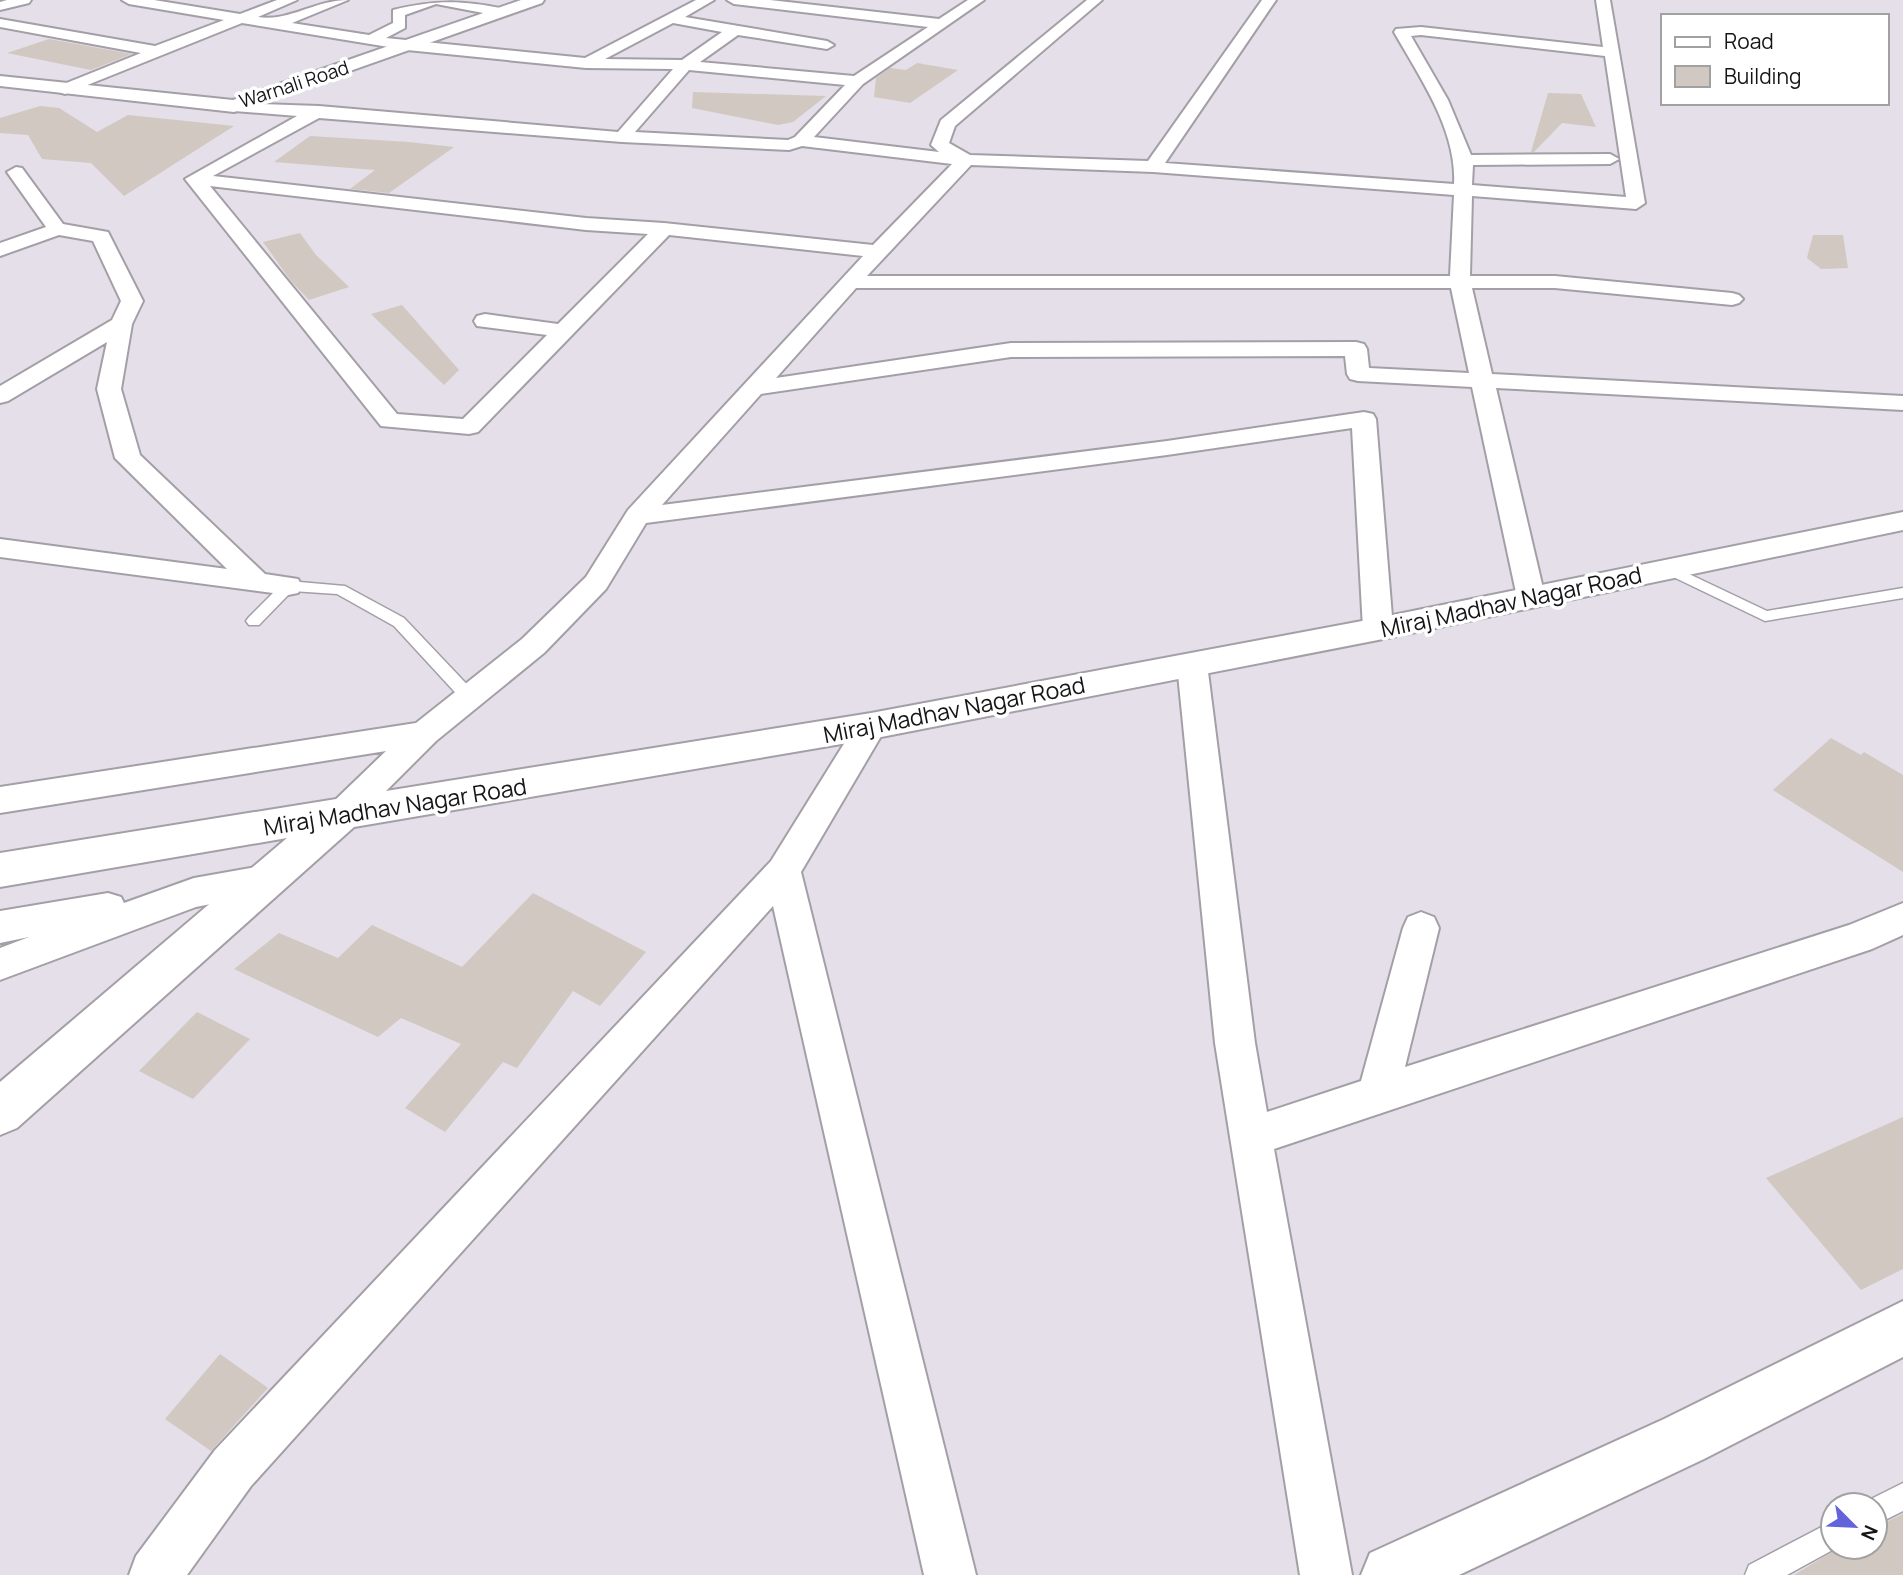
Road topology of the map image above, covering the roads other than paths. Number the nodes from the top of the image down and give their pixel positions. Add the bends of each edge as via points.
1 (24, 0) edge
2 (129, 0) edge
3 (290, 0) edge
4 (341, 0) edge
5 (436, 0) edge
6 (536, 0) edge
7 (707, 0) edge
8 (734, 0) edge
9 (977, 0) edge
10 (1095, 0) edge
11 (1269, 0) edge
12 (1603, 0) edge
13 (0, 6) edge
14 (784, 6) junction
15 (499, 12) junction
16 (239, 19) junction
17 (673, 19) junction
18 (0, 23) edge
19 (275, 24) junction
20 (942, 24) junction
21 (735, 30) junction
22 (371, 40) junction
23 (827, 45) dead end
24 (407, 46) junction
25 (165, 49) junction
26 (1612, 52) junction
27 (586, 63) junction
28 (685, 65) junction
29 (0, 81) edge
30 (858, 81) junction
31 (65, 89) junction
32 (234, 106) junction
33 (319, 111) junction
34 (622, 137) junction
35 (801, 141) junction
36 (1610, 159) dead end
37 (966, 160) junction
38 (1464, 160) junction
39 (1153, 167) junction
40 (8, 171) edge
41 (194, 179) junction
42 (1462, 190) junction
43 (57, 229) junction
44 (664, 229) junction
45 (0, 250) edge
46 (878, 252) junction
47 (850, 282) junction
48 (1460, 282) junction
49 (1732, 299) dead end
50 (485, 321) dead end
51 (121, 324) junction
52 (564, 331) junction
53 (1358, 374) junction
54 (1482, 379) junction
55 (754, 388) junction
56 (0, 396) edge
57 (1903, 403) edge
58 (1364, 419) junction
59 (637, 516) junction
60 (1903, 521) edge
61 (0, 548) edge
62 (1668, 569) junction
63 (257, 582) junction
64 (288, 586) junction
65 (1903, 593) edge
66 (1531, 597) junction
67 (254, 621) dead end
68 (1378, 629) junction
69 (1192, 664) junction
70 (470, 698) junction
71 (871, 726) junction
72 (425, 733) junction
73 (0, 800) edge
74 (341, 815) junction
75 (0, 870) edge
76 (783, 871) junction
77 (267, 880) junction
78 (194, 893) junction
79 (1903, 919) edge
80 (0, 927) edge
81 (1421, 929) dead end
82 (0, 964) edge
83 (1378, 1096) junction
84 (0, 1112) edge
85 (1251, 1137) junction
86 (1903, 1328) edge
87 (1819, 1543) edge
88 (155, 1575) edge
89 (950, 1575) edge
90 (1326, 1575) edge
91 (1392, 1575) edge
92 (1759, 1575) edge

1 - 13 street
2 - 16 street
3 - 16 street
4 - 19 street
5 - 15 street
5 - 22 street via 398,13 400,25
6 - 15 street, Warnali Road
7 - 17 street
8 - 14 street
9 - 20 street
10 - 37 street via 947,124 940,145
11 - 39 street
12 - 26 street
14 - 20 street
14 - 21 street
15 - 24 street, Warnali Road
16 - 19 street
16 - 25 street
17 - 21 street
17 - 27 street
18 - 25 street
19 - 22 street
20 - 30 street
21 - 23 street
21 - 28 street
22 - 24 street
24 - 27 street
24 - 32 street, Warnali Road
25 - 31 street
26 - 38 street via 1401,33 1440,100
26 - 42 street via 1636,203
27 - 28 street
28 - 30 street
28 - 34 street
29 - 31 street, Warnali Road
30 - 35 street
31 - 32 street, Warnali Road
32 - 33 street
33 - 34 street
33 - 41 street
34 - 35 street via 789,145
35 - 37 street
36 - 38 street
37 - 39 street
37 - 46 street
38 - 42 street
39 - 42 street
40 - 43 street
41 - 44 street
41 - 52 street via 390,421 469,427
42 - 48 street
43 - 45 street
43 - 51 street via 101,236 132,301
44 - 46 street
44 - 52 street
46 - 47 street
47 - 48 street
47 - 55 street
48 - 49 street via 1555,282
48 - 54 street
50 - 52 street
51 - 56 street
51 - 63 street via 109,389 128,458
53 - 54 street
53 - 55 street via 1356,349 1011,349
53 - 58 street
54 - 57 street
54 - 66 street
55 - 59 street
58 - 59 street
58 - 68 street
59 - 70 street via 596,583 533,646
60 - 62 street, Miraj Madhav Nagar Road
61 - 63 street
62 - 65 lane via 1765,616
62 - 66 street, Miraj Madhav Nagar Road
63 - 64 street
64 - 67 lane
64 - 70 lane via 340,589 400,622
66 - 68 street, Miraj Madhav Nagar Road
68 - 69 street, Miraj Madhav Nagar Road
69 - 71 street, Miraj Madhav Nagar Road
69 - 85 street via 1235,1043
70 - 72 street
71 - 74 street, Miraj Madhav Nagar Road
71 - 76 street
72 - 73 street
72 - 74 street
74 - 75 street, Miraj Madhav Nagar Road
74 - 77 street
76 - 88 street via 233,1468
76 - 89 street
77 - 78 street
77 - 84 street
78 - 80 street
78 - 82 street
79 - 83 street via 1858,938
81 - 83 street
83 - 85 street
85 - 90 street
86 - 91 street via 1684,1439
87 - 92 lane

